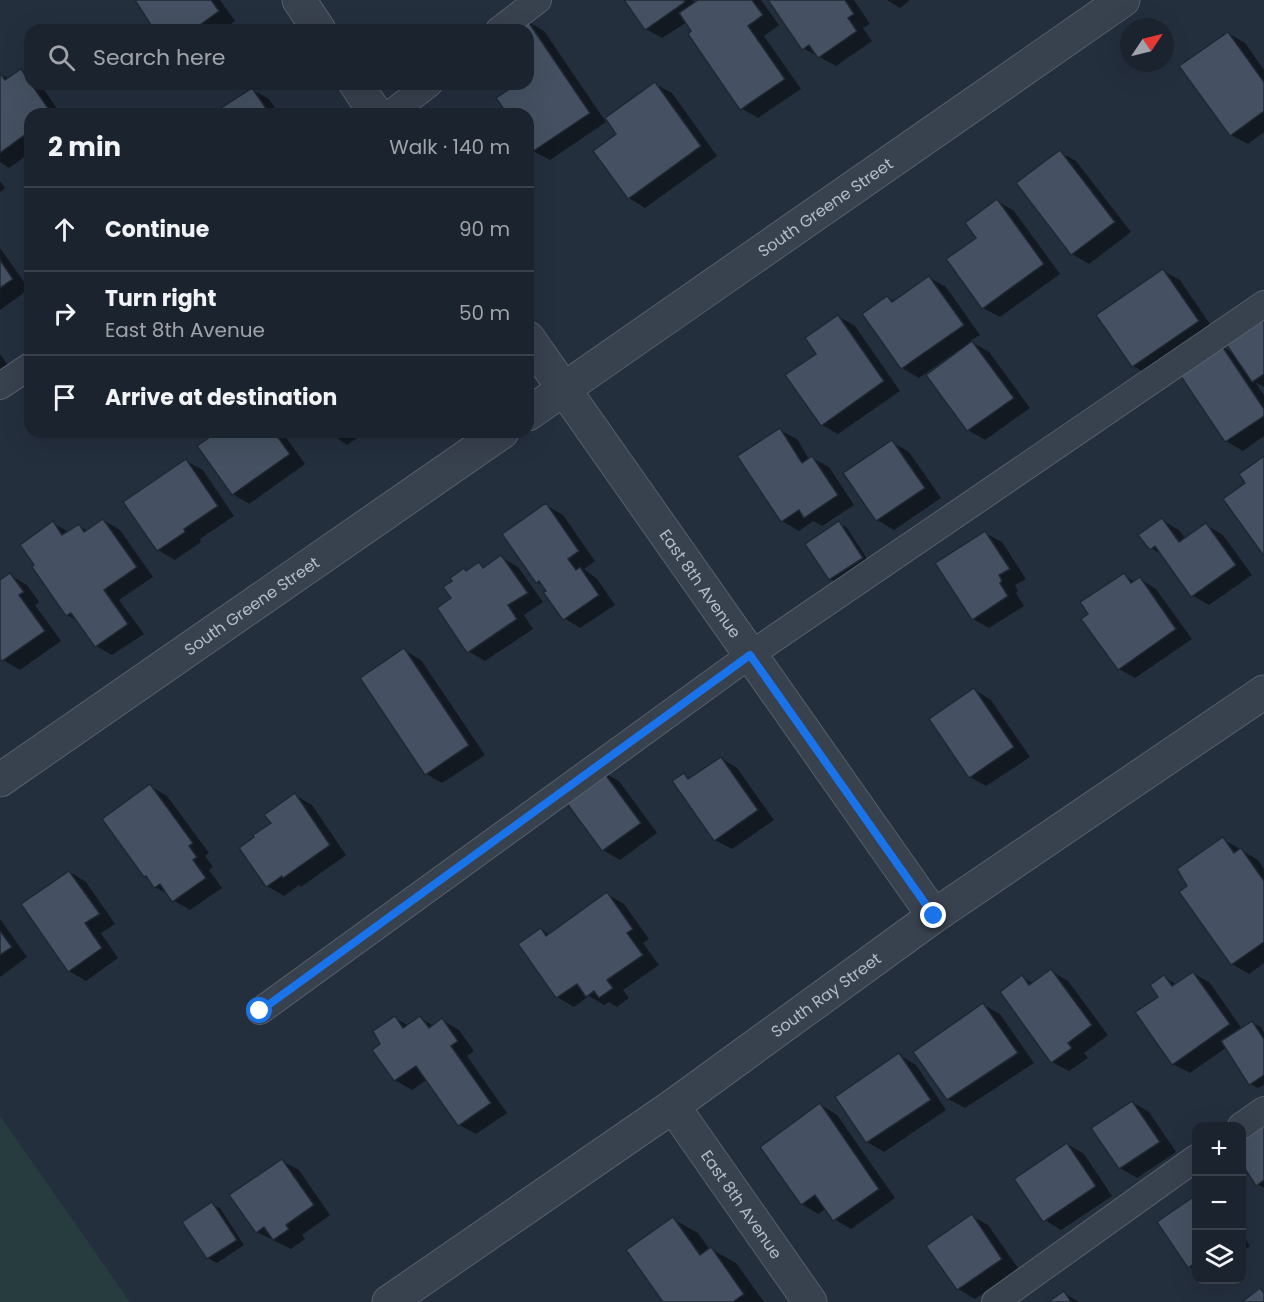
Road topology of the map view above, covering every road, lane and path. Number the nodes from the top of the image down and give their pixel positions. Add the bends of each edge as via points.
1 (299, 0) edge
2 (538, 0) edge
3 (1122, 0) edge
4 (315, 24) edge
5 (507, 24) edge
6 (360, 90) edge
7 (421, 90) edge
8 (372, 108) edge
9 (398, 108) edge
10 (1264, 304) edge
11 (534, 347) edge
12 (24, 370) edge
13 (0, 386) edge
14 (563, 390) junction
15 (534, 410) edge
16 (493, 438) edge
17 (750, 655) junction
18 (1264, 692) edge
19 (0, 780) edge
20 (934, 916) junction
21 (260, 1011) dead end
22 (673, 1107) junction
23 (1264, 1110) edge
24 (1246, 1122) edge
25 (1192, 1162) edge
26 (389, 1302) edge
27 (810, 1302) edge
28 (995, 1302) edge

1 - 4 street
2 - 5 lane
3 - 14 street, South Greene Street
6 - 8 street
7 - 9 lane
10 - 17 lane
11 - 14 street, East 8th Avenue
12 - 13 lane
14 - 15 street, South Greene Street
14 - 17 street, East 8th Avenue
16 - 19 street, South Greene Street
17 - 20 street, East 8th Avenue
17 - 21 lane
18 - 20 street, South Ray Street
20 - 22 street, South Ray Street
22 - 26 street, South Ray Street
22 - 27 street, East 8th Avenue
23 - 24 lane
25 - 28 lane

